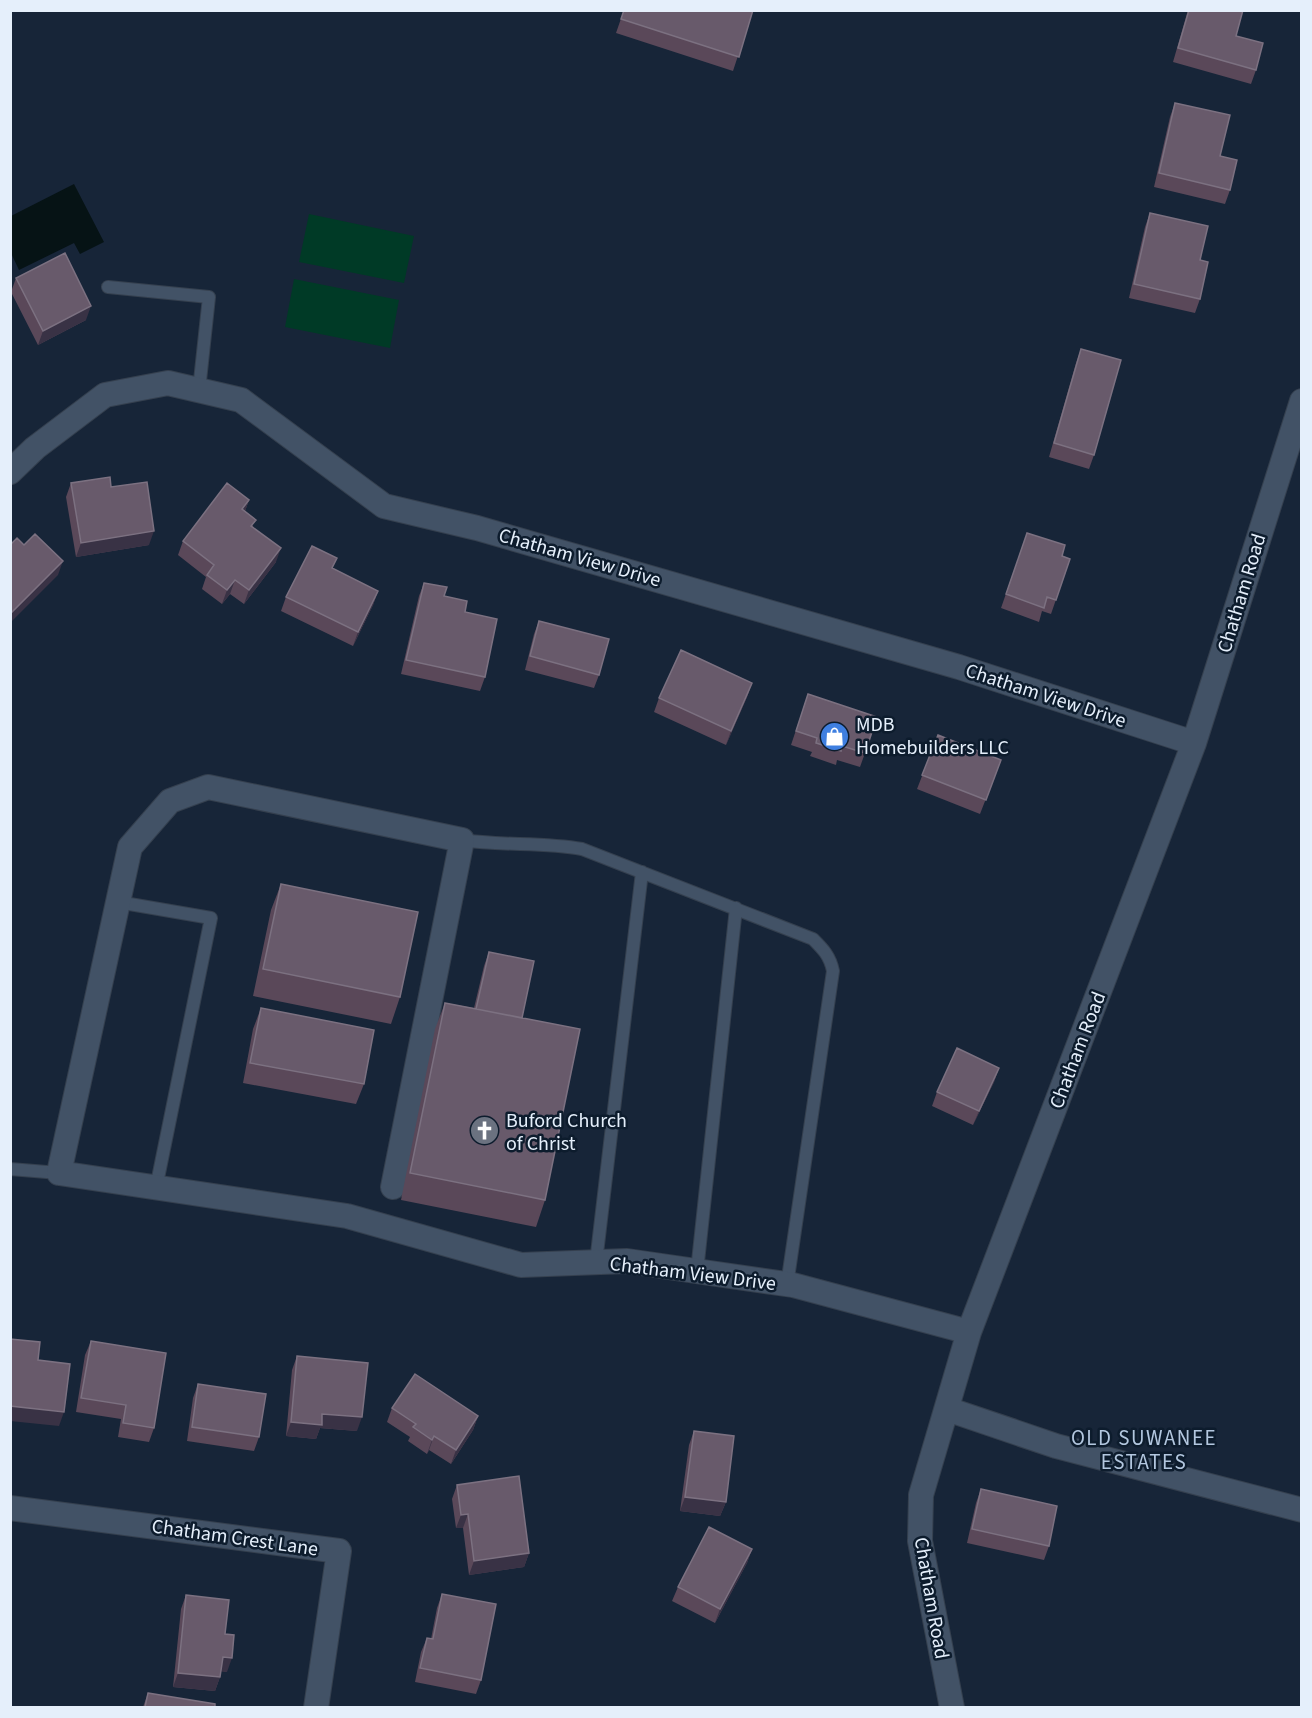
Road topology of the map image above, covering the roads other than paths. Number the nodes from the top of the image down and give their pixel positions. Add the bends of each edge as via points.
1 (108, 287) dead end
2 (199, 390) junction
3 (1302, 401) edge
4 (10, 472) edge
5 (1194, 743) junction
6 (462, 840) junction
7 (642, 872) junction
8 (118, 902) junction
9 (736, 908) junction
10 (10, 1169) edge
11 (59, 1173) junction
12 (393, 1187) dead end
13 (156, 1188) junction
14 (596, 1262) junction
15 (697, 1271) junction
16 (787, 1285) junction
17 (969, 1332) junction
18 (947, 1409) junction
19 (10, 1508) edge
20 (1302, 1510) edge
21 (316, 1707) edge
22 (952, 1707) edge

1 - 2 lane via 209,297
2 - 4 street, Chatham View Drive via 168,383 105,395
2 - 5 street, Chatham View Drive via 241,400 384,506 477,528 959,667
3 - 5 street, Chatham Road
5 - 17 street, Chatham Road
6 - 7 lane via 499,846 561,845
6 - 8 street via 208,787 170,801 130,847
6 - 12 street
7 - 9 lane
7 - 14 lane
8 - 11 street
8 - 13 lane via 211,918
9 - 15 lane
9 - 16 lane via 813,939 830,958 833,971
10 - 11 lane
11 - 13 street, Chatham View Drive
13 - 14 street, Chatham View Drive via 347,1216 521,1265
14 - 15 street, Chatham View Drive via 627,1261
15 - 16 street, Chatham View Drive
16 - 17 street, Chatham View Drive
17 - 18 street, Chatham Road
18 - 20 street via 1056,1446
18 - 22 street, Chatham Road via 921,1496 920,1541
19 - 21 street, Chatham Crest Lane via 339,1551

